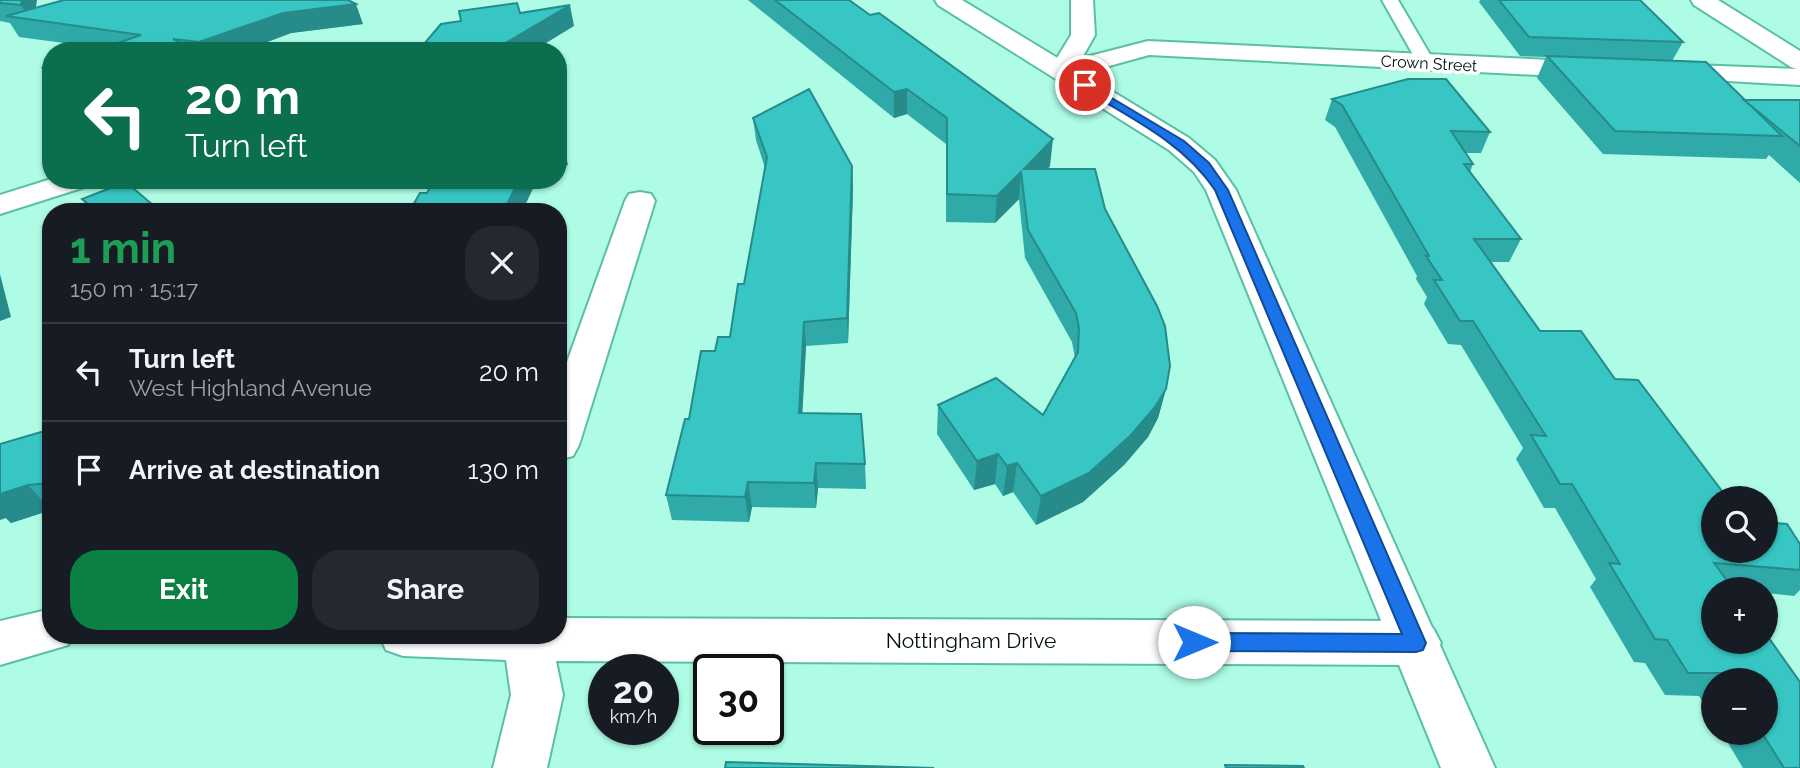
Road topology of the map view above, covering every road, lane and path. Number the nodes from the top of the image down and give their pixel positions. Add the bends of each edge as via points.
1 (946, 0) edge
2 (1082, 0) edge
3 (1390, 0) edge
4 (1702, 0) edge
5 (1800, 62) edge
6 (1426, 63) junction
7 (1062, 71) junction
8 (1620, 71) edge
9 (1648, 72) edge
10 (1800, 77) edge
11 (49, 189) edge
12 (640, 201) dead end
13 (0, 205) edge
14 (567, 418) edge
15 (42, 632) edge
16 (567, 637) edge
17 (0, 643) edge
18 (1416, 643) junction
19 (527, 644) edge
20 (520, 768) edge
21 (1468, 768) edge

1 - 7 street
2 - 7 street via 1083,34
3 - 6 lane
4 - 5 street
6 - 7 street, Crown Street via 1148,48
6 - 8 street, Crown Street
7 - 18 street via 1180,144 1205,166 1221,190
9 - 10 street
11 - 13 street
12 - 14 street
15 - 17 street
16 - 18 street, Nottingham Drive
18 - 21 street
19 - 20 street via 537,695

